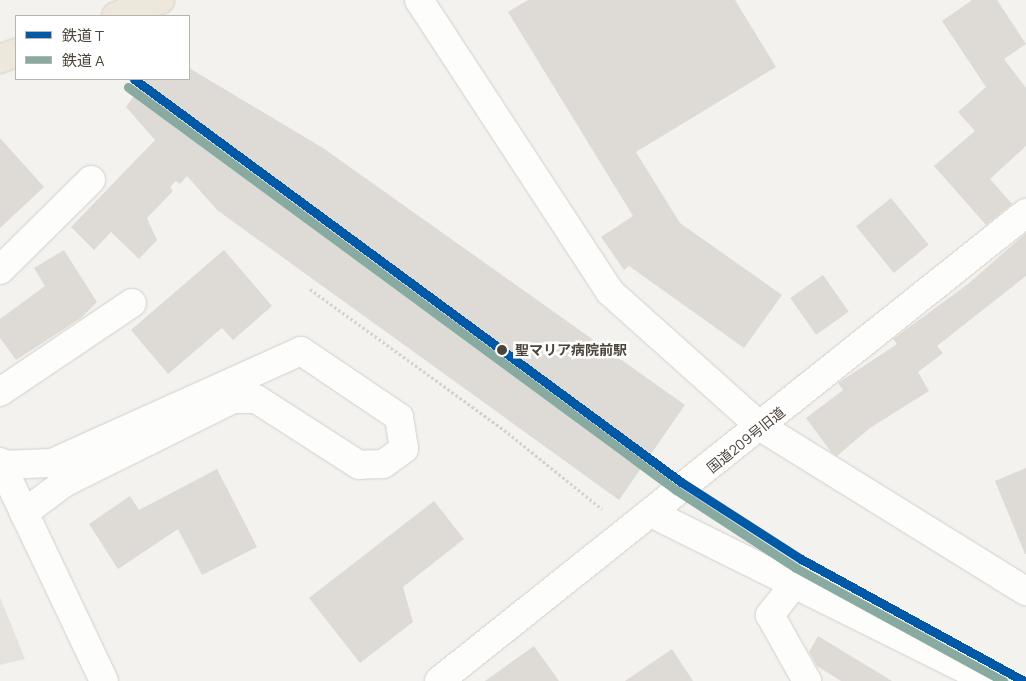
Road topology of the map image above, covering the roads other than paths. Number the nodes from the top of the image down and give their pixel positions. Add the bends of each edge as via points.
1 (160, 0) edge
2 (419, 0) edge
3 (119, 15) edge
4 (15, 53) edge
5 (0, 58) edge
6 (91, 180) dead end
7 (1026, 213) edge
8 (0, 270) edge
9 (132, 302) dead end
10 (0, 392) edge
11 (761, 428) junction
12 (1, 463) edge
13 (24, 513) junction
14 (653, 514) junction
15 (795, 583) junction
16 (1026, 591) edge
17 (104, 681) edge
18 (439, 681) edge
19 (807, 681) edge
20 (990, 681) edge

1 - 3 highway
2 - 11 street via 610,292
4 - 5 highway
6 - 8 street
7 - 11 street, 国道209号旧道
9 - 10 street
11 - 14 street, 国道209号旧道
11 - 16 street
12 - 13 street
12 - 13 street via 52,462 301,351 399,417 404,449 383,464 359,466 256,399 233,399 64,483
13 - 17 street
14 - 15 street
14 - 18 street, 国道209号旧道
15 - 19 street via 770,615
15 - 20 street

